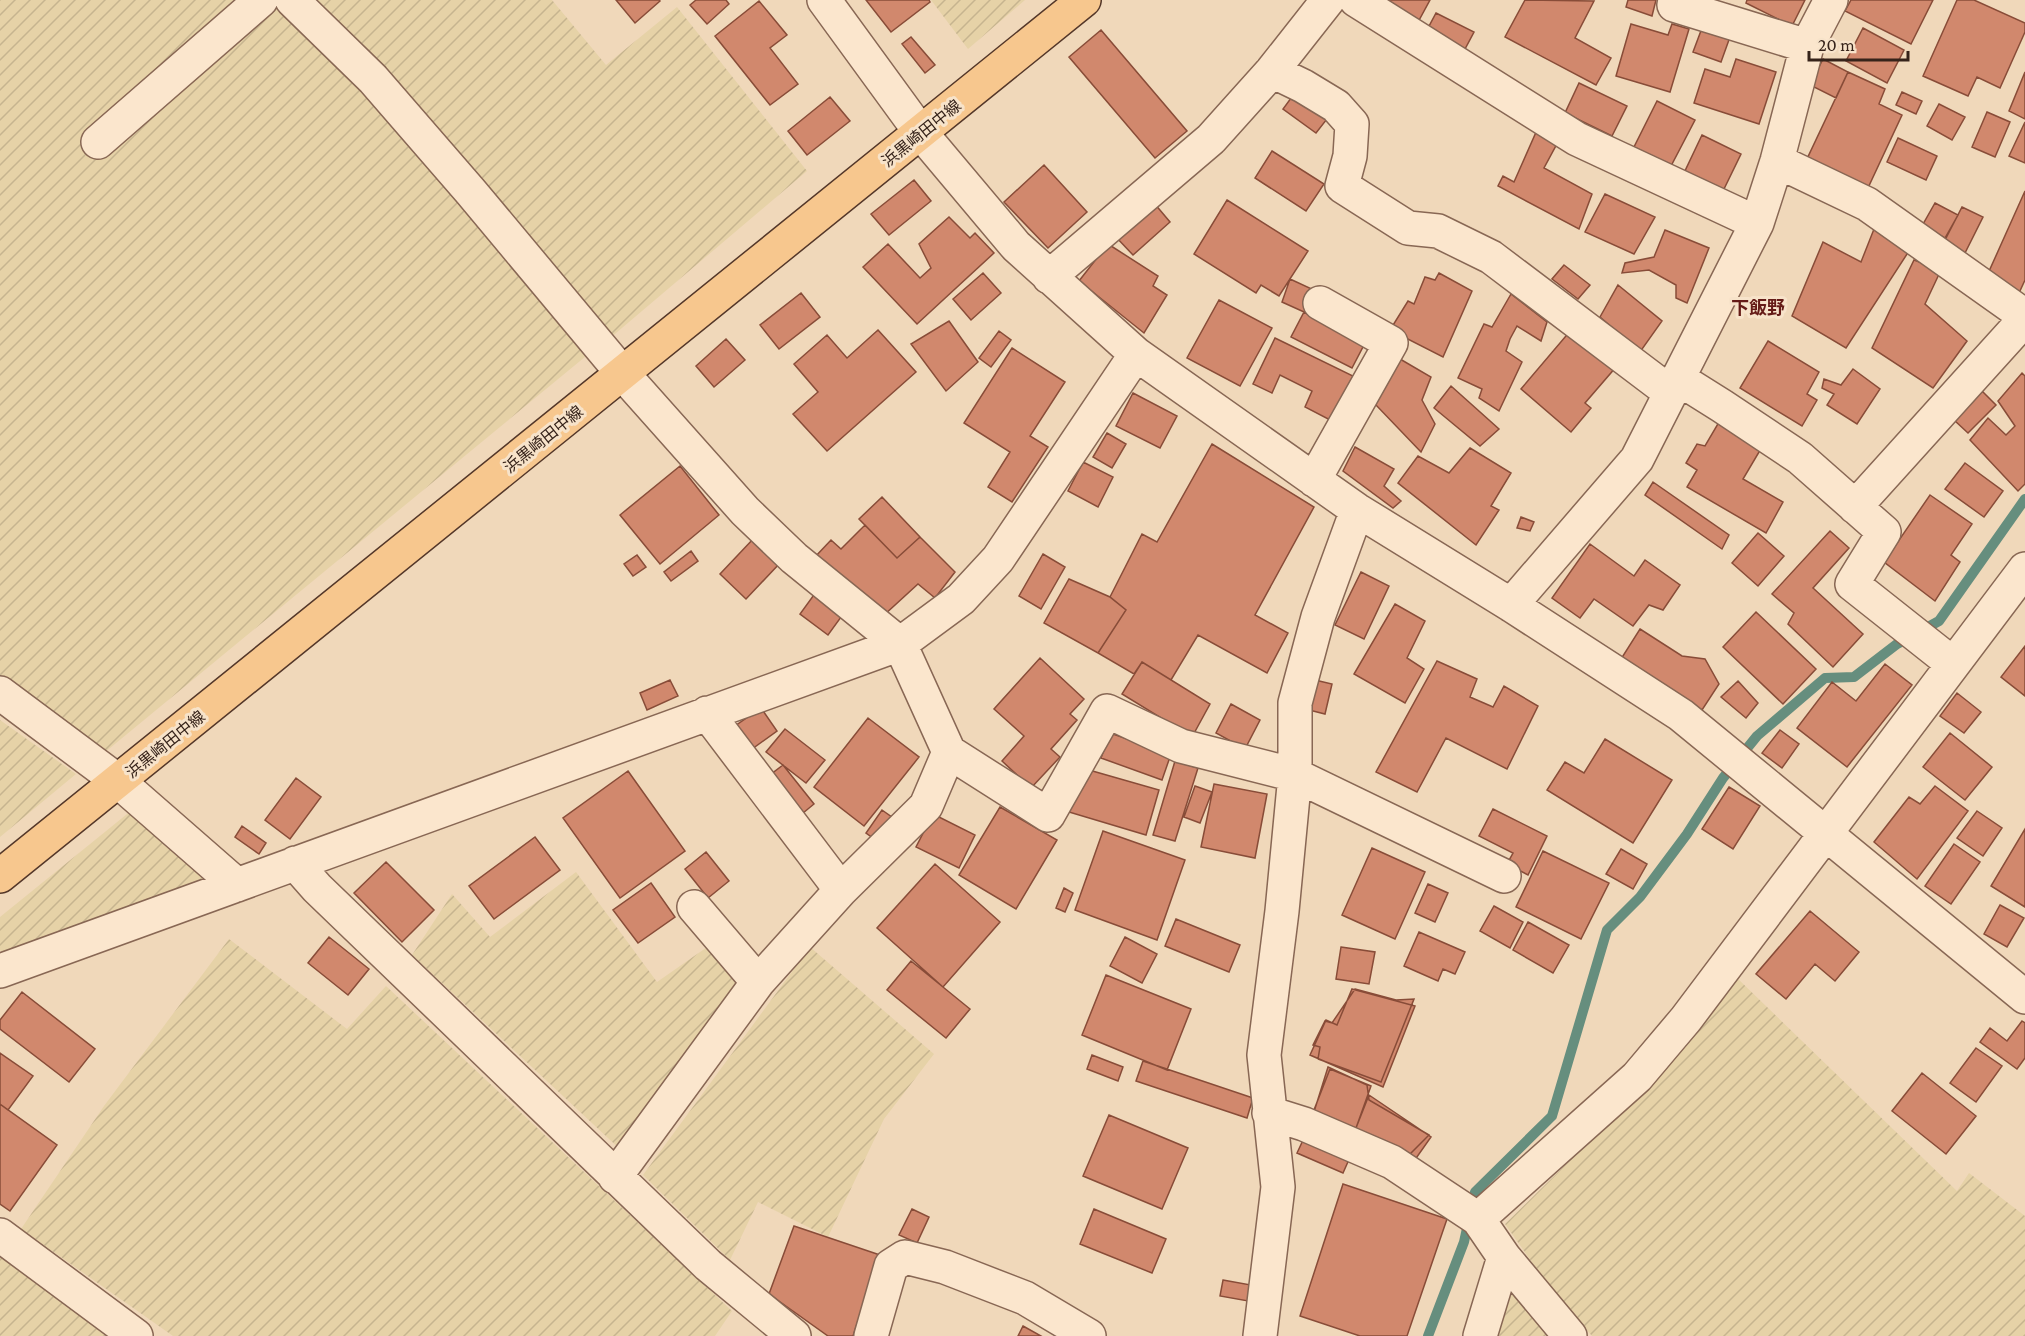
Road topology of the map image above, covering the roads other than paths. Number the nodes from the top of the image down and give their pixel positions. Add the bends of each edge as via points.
1 (261, 0) edge
2 (292, 0) edge
3 (824, 0) edge
4 (1084, 0) edge
5 (1328, 0) edge
6 (1356, 0) edge
7 (1676, 0) edge
8 (1831, 0) edge
9 (1807, 46) junction
10 (1272, 71) junction
11 (921, 133) junction
12 (98, 142) dead end
13 (1777, 160) junction
14 (1756, 223) junction
15 (1049, 277) junction
16 (1320, 303) dead end
17 (2025, 318) edge
18 (1136, 354) junction
19 (623, 374) junction
20 (1675, 386) junction
21 (1314, 480) junction
22 (1855, 507) junction
23 (1357, 510) junction
24 (2025, 569) edge
25 (1511, 605) junction
26 (900, 644) junction
27 (1953, 664) junction
28 (0, 693) edge
29 (707, 713) junction
30 (949, 752) junction
31 (1295, 775) junction
32 (118, 781) junction
33 (1825, 833) junction
34 (295, 863) junction
35 (0, 876) edge
36 (1504, 876) dead end
37 (237, 885) junction
38 (841, 890) junction
39 (694, 907) dead end
40 (0, 971) edge
41 (758, 982) junction
42 (2025, 997) edge
43 (1269, 1113) junction
44 (615, 1177) junction
45 (1478, 1219) junction
46 (0, 1235) edge
47 (1504, 1257) junction
48 (136, 1336) edge
49 (794, 1336) edge
50 (871, 1336) edge
51 (1089, 1336) edge
52 (1260, 1336) edge
53 (1480, 1336) edge
54 (1570, 1336) edge

1 - 12 street
2 - 19 street via 373,79
3 - 11 street
4 - 11 main road, 浜黒崎田中線
5 - 10 street
6 - 14 street via 1577,139
7 - 9 street via 1674,5
8 - 9 street
9 - 13 street
10 - 15 street via 1211,139
10 - 20 street via 1336,106 1352,124 1350,156 1342,186 1408,228 1438,231 1491,257
11 - 15 street via 1016,246
11 - 19 main road, 浜黒崎田中線
13 - 14 street
13 - 17 street via 1867,204
14 - 20 street
15 - 18 street
16 - 21 street via 1390,343
17 - 22 street
18 - 21 street
18 - 26 street via 998,559 961,599
19 - 26 street via 745,511 794,558
19 - 32 main road, 浜黒崎田中線
20 - 22 street via 1800,458
20 - 25 street via 1637,459
21 - 23 street
22 - 27 street via 1884,532 1852,584
23 - 25 street
23 - 31 street via 1318,617 1295,704
24 - 27 street
25 - 33 street via 1681,715
26 - 29 street
26 - 30 street
27 - 33 street
28 - 32 street
29 - 34 street
29 - 38 street
30 - 31 street via 1048,815 1107,711 1181,746
30 - 38 street via 926,806
31 - 36 street
31 - 43 street via 1264,1054
32 - 35 main road, 浜黒崎田中線
32 - 37 street
33 - 42 street
33 - 45 street via 1686,1019 1637,1077
34 - 37 street
34 - 44 street
37 - 40 street
38 - 41 street
39 - 41 street
41 - 44 street
43 - 45 street via 1392,1162
43 - 52 street via 1278,1187
44 - 49 street via 708,1265
45 - 47 street
46 - 48 street
47 - 53 street
47 - 54 street
50 - 51 street via 891,1266 906,1257 945,1267 1025,1298

